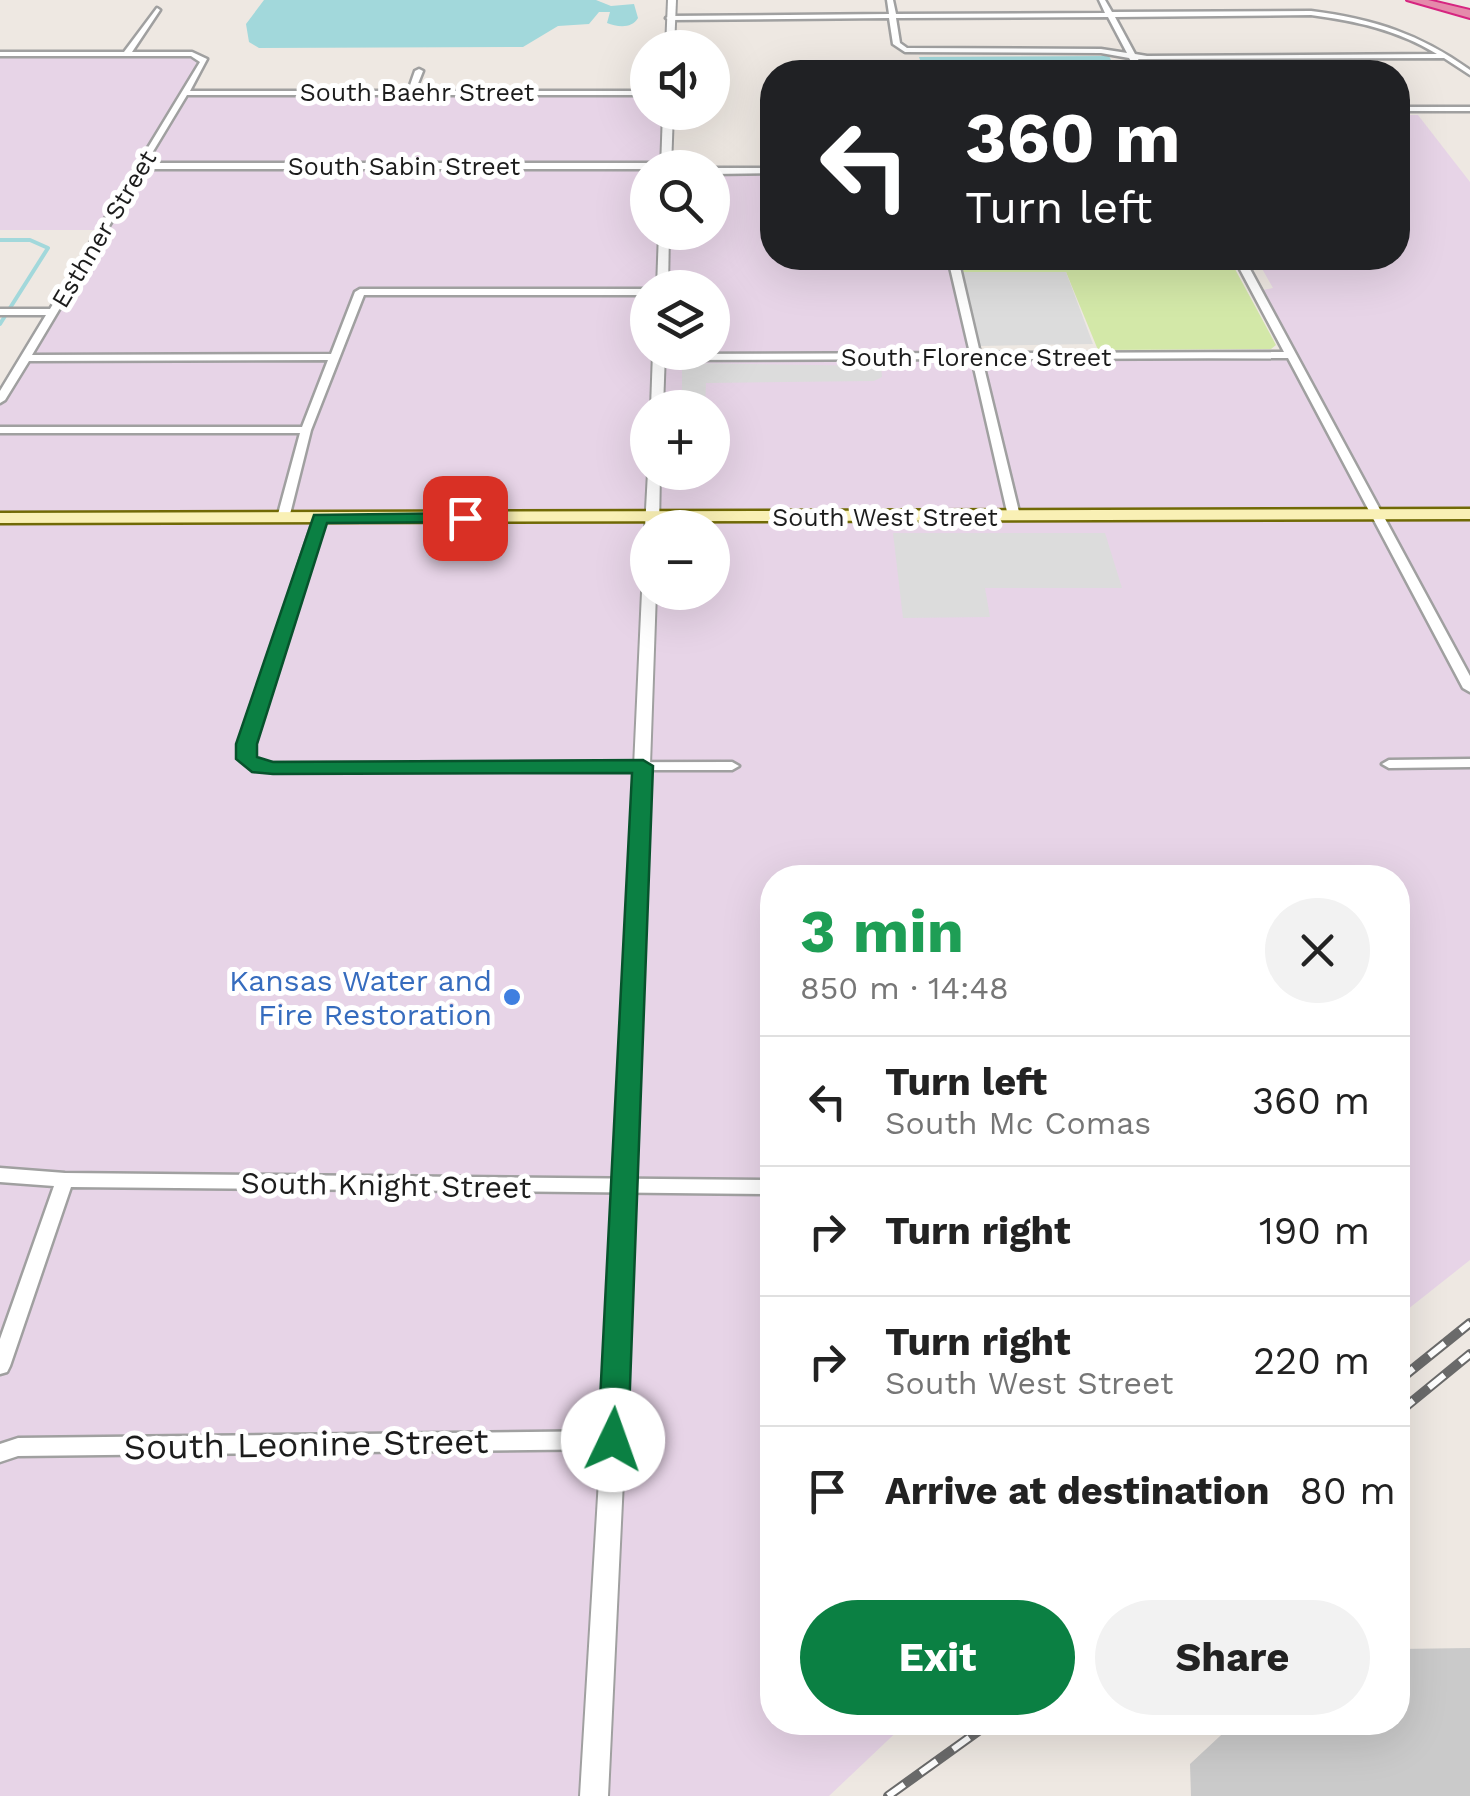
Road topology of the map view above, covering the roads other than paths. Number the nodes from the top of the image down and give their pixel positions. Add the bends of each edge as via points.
1 (672, 0) edge
2 (890, 0) edge
3 (1102, 0) edge
4 (1413, 0) edge
5 (1448, 0) edge
6 (157, 10) dead end
7 (1470, 11) edge
8 (1110, 14) junction
9 (892, 17) junction
10 (670, 18) junction
11 (670, 30) edge
12 (0, 54) edge
13 (127, 54) junction
14 (1132, 56) junction
15 (1449, 56) junction
16 (1134, 60) edge
17 (419, 71) dead end
18 (1470, 73) edge
19 (411, 92) junction
20 (630, 92) edge
21 (187, 93) junction
22 (1410, 109) edge
23 (1470, 109) edge
24 (142, 166) junction
25 (630, 166) edge
26 (760, 170) edge
27 (730, 171) edge
28 (956, 270) edge
29 (1246, 270) edge
30 (630, 292) edge
31 (0, 312) edge
32 (53, 312) junction
33 (730, 355) edge
34 (1292, 355) junction
35 (976, 356) junction
36 (334, 357) junction
37 (25, 358) junction
38 (0, 400) edge
39 (0, 430) edge
40 (306, 430) junction
41 (1378, 514) junction
42 (1470, 514) edge
43 (1014, 516) junction
44 (0, 518) edge
45 (282, 518) junction
46 (320, 518) junction
47 (730, 521) edge
48 (630, 523) edge
49 (648, 610) edge
50 (1470, 688) edge
51 (1470, 763) edge
52 (1390, 764) dead end
53 (643, 766) junction
54 (732, 766) dead end
55 (0, 1175) edge
56 (64, 1180) junction
57 (625, 1186) junction
58 (760, 1187) edge
59 (0, 1366) edge
60 (613, 1440) junction
61 (0, 1452) edge
62 (594, 1796) edge

1 - 10 street
2 - 9 street
3 - 8 street
4 - 7 highway
5 - 7 highway
6 - 13 street
8 - 9 street
8 - 14 street
8 - 15 street via 1288,12 1360,20 1414,36
9 - 10 street
9 - 14 street via 897,44 905,50
10 - 11 street
12 - 13 street
13 - 21 street, Esthner Street via 202,58
14 - 15 street
14 - 16 street
15 - 18 street
17 - 19 street
19 - 20 street, South Baehr Street
19 - 21 street, South Baehr Street
21 - 24 street, Esthner Street
22 - 23 street
24 - 25 street, South Sabin Street
24 - 32 street, Esthner Street
26 - 27 street
28 - 35 street
29 - 34 street
30 - 36 street via 360,292
31 - 32 street
32 - 37 street, Esthner Street
33 - 35 street, South Florence Street
34 - 35 street, South Florence Street
34 - 41 street
35 - 43 street
36 - 37 street
36 - 40 street
37 - 38 street, Esthner Street
39 - 40 street
40 - 45 street
41 - 42 main road, South West Street
41 - 43 main road, South West Street
41 - 50 street
43 - 47 main road, South West Street
44 - 45 main road, South West Street
45 - 46 main road, South West Street
46 - 48 main road, South West Street
46 - 53 street via 246,759 273,768
49 - 53 street
51 - 52 street
53 - 54 street
53 - 57 street
55 - 56 street, South Knight Street
56 - 57 street, South Knight Street
56 - 59 street
57 - 58 street, South Knight Street
57 - 60 street
60 - 61 street, South Leonine Street
60 - 62 street

